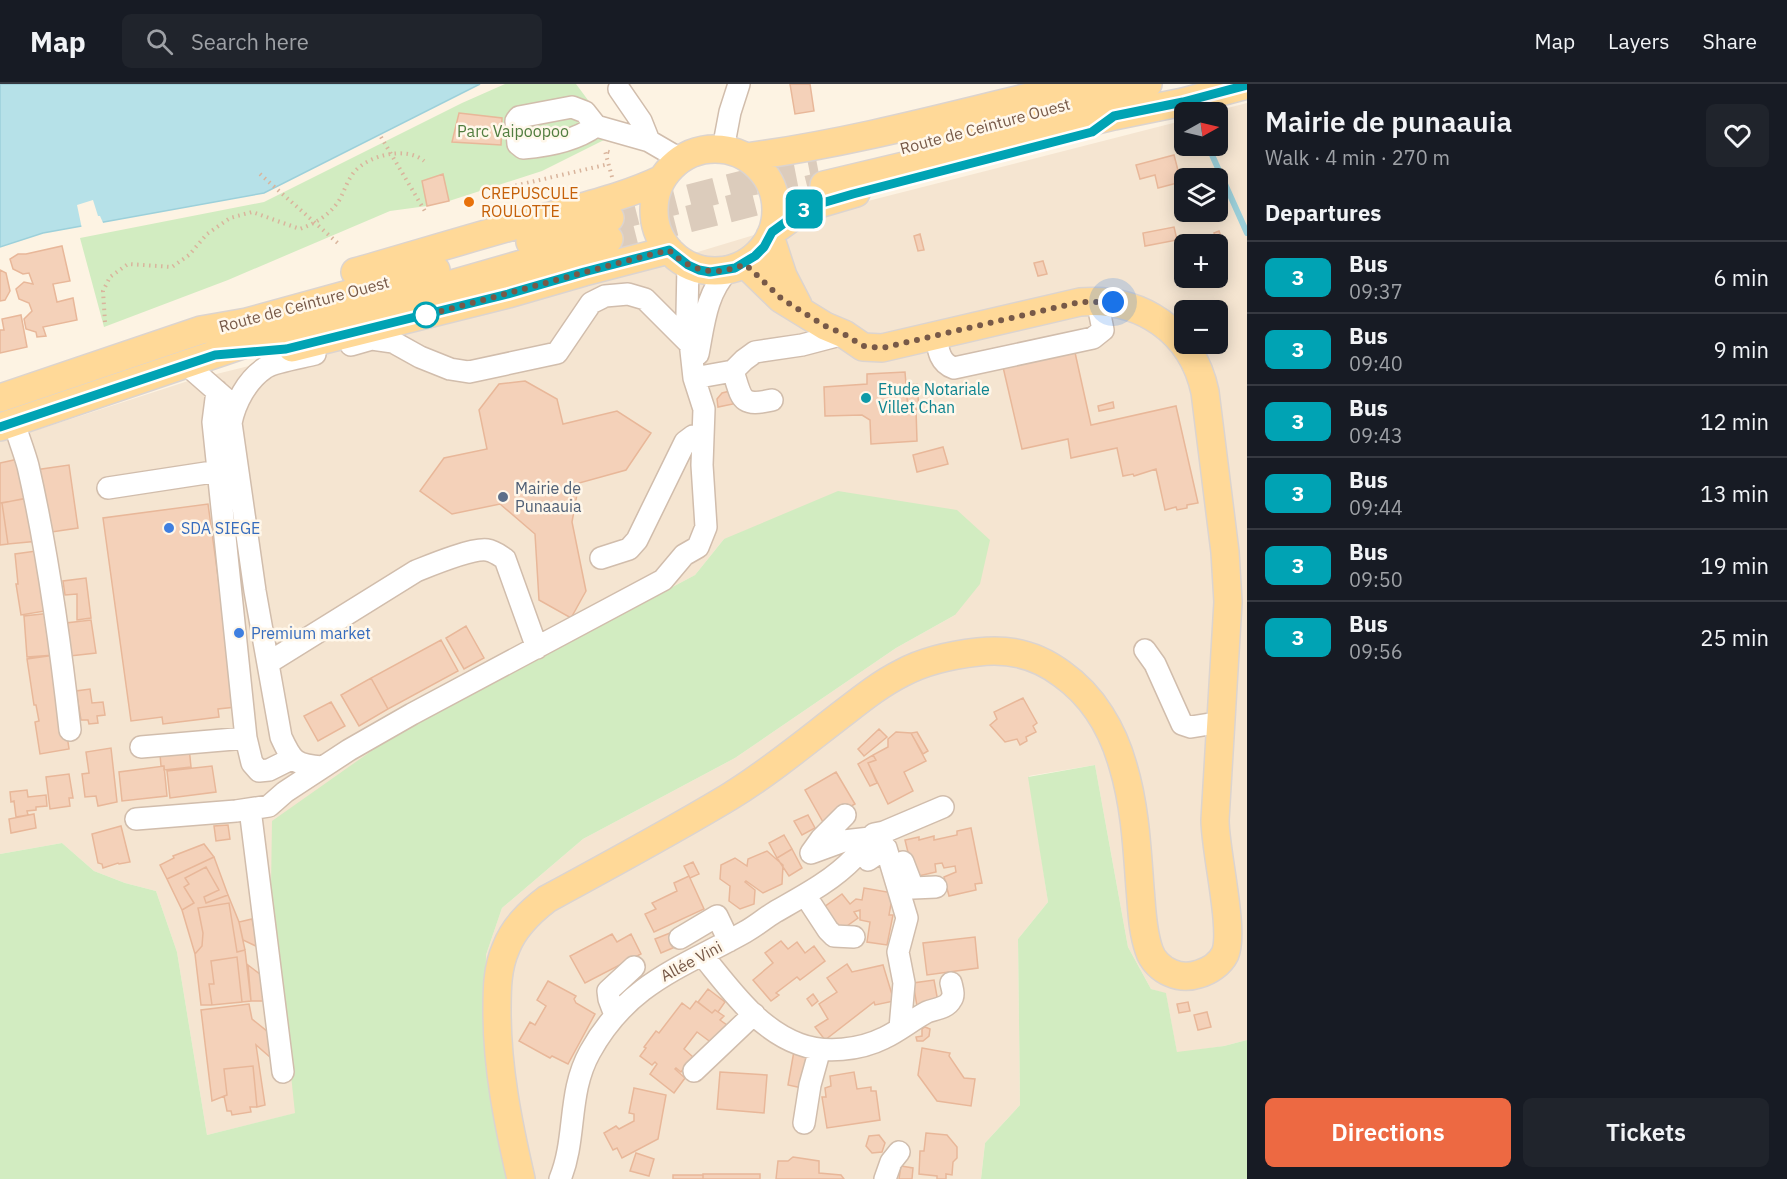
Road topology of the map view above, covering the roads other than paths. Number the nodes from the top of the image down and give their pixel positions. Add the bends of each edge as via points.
1 (739, 84) edge
2 (1083, 84) edge
3 (1090, 84) edge
4 (1148, 84) edge
5 (1247, 85) edge
6 (619, 89) dead end
7 (1116, 104) junction
8 (596, 126) dead end
9 (650, 141) junction
10 (736, 153) junction
11 (671, 169) junction
12 (823, 176) tunnel mouth
13 (771, 234) junction
14 (678, 258) junction
15 (736, 267) junction
16 (1097, 300) junction
17 (462, 306) junction
18 (800, 309) junction
19 (201, 330) junction
20 (844, 334) junction
21 (936, 335) junction
22 (372, 339) junction
23 (690, 344) junction
24 (215, 355) junction
25 (187, 365) junction
26 (733, 371) junction
27 (694, 378) junction
28 (217, 391) junction
29 (0, 398) edge
30 (772, 400) dead end
31 (234, 406) junction
32 (7, 424) edge
33 (703, 436) junction
34 (219, 471) junction
35 (108, 488) dead end
36 (601, 558) dead end
37 (537, 648) junction
38 (1145, 650) dead end
39 (268, 663) junction
40 (1222, 722) junction
41 (70, 730) dead end
42 (246, 738) junction
43 (141, 747) dead end
44 (291, 759) junction
45 (322, 767) junction
46 (943, 807) dead end
47 (250, 809) junction
48 (845, 815) dead end
49 (136, 819) dead end
50 (877, 835) junction
51 (868, 860) dead end
52 (936, 887) dead end
53 (805, 895) junction
54 (854, 937) dead end
55 (680, 938) dead end
56 (729, 941) junction
57 (703, 956) junction
58 (634, 967) dead end
59 (951, 982) dead end
60 (754, 1014) junction
61 (615, 1015) junction
62 (900, 1028) junction
63 (820, 1049) junction
64 (694, 1071) dead end
65 (283, 1072) dead end
66 (804, 1123) dead end
67 (898, 1152) dead end
68 (521, 1179) edge
69 (560, 1179) edge
70 (885, 1179) edge

1 - 10 street via 730,112
2 - 10 main road via 880,133 788,151
3 - 7 main road
4 - 7 main road, Route de Ceinture Ouest
5 - 7 main road, Route de Ceinture Ouest via 1183,102
6 - 9 street
7 - 12 main road, Route de Ceinture Ouest via 926,142
7 - 13 main road via 1092,132 805,208
8 - 9 street
9 - 11 street
10 - 11 main road via 699,150
10 - 13 main road via 760,168 770,182 776,215
11 - 14 main road via 655,197 654,216 658,234
11 - 19 main road via 618,198 237,306
13 - 15 main road via 764,247
13 - 18 main road via 779,266
14 - 15 main road via 710,272
14 - 17 main road
14 - 23 street via 686,285
15 - 18 main road
15 - 27 street via 717,281 709,297
16 - 21 main road
16 - 21 street via 1103,330 1093,338 954,368 941,358
16 - 40 main road via 1129,306 1158,320 1179,338 1202,378 1226,569
17 - 22 street via 446,321
17 - 24 main road via 286,349
18 - 20 main road
19 - 24 main road, Route de Ceinture Ouest via 610,228
19 - 29 main road, Route de Ceinture Ouest
20 - 21 main road via 863,346 882,348
20 - 26 street via 755,352
22 - 23 street via 393,342 450,369 469,372 557,353 591,303 605,296 627,294 645,299
22 - 31 street via 266,367
23 - 27 street
24 - 25 main road, Route de Ceinture Ouest
25 - 28 street
25 - 32 main road, Route de Ceinture Ouest
26 - 27 street
26 - 30 street via 746,402
27 - 33 street via 704,409
28 - 31 street
28 - 34 street via 213,422
31 - 39 street via 231,423
32 - 41 street via 27,464 48,570
33 - 36 street via 693,436 685,442 637,540 629,549
33 - 37 street via 706,527 698,547 684,555 663,580
34 - 35 street
34 - 42 street
37 - 39 street via 510,567 505,559 485,550 416,571
37 - 45 street
38 - 40 street via 1182,724 1191,727
39 - 44 street via 281,737
40 - 68 main road via 1215,837 1228,936 1225,954 1216,965 1197,975 1167,972 1149,949 1128,783 1104,720 1063,674 1038,659 1009,651 955,654 902,673 730,796 547,899 509,941 497,987 501,1080
42 - 43 street
42 - 44 street via 252,763 259,771
44 - 45 street via 304,766
45 - 47 street via 269,806
46 - 50 street
47 - 49 street
47 - 65 street
48 - 50 street via 811,853
50 - 52 street via 896,843 913,888
50 - 53 street, Allée Vini via 838,873
51 - 62 street via 886,848 907,918 898,952 904,983
53 - 54 street via 834,936
53 - 56 street, Allée Vini
55 - 56 street via 717,916
56 - 57 street, Allée Vini
57 - 60 street
57 - 61 street, Allée Vini via 661,976
58 - 61 street via 608,991
59 - 62 street via 952,999 946,1005
60 - 63 street via 786,1038
60 - 64 street
61 - 69 street, Allée Vini via 588,1054 578,1083
62 - 63 street via 883,1039 853,1048
63 - 66 street
67 - 70 street

